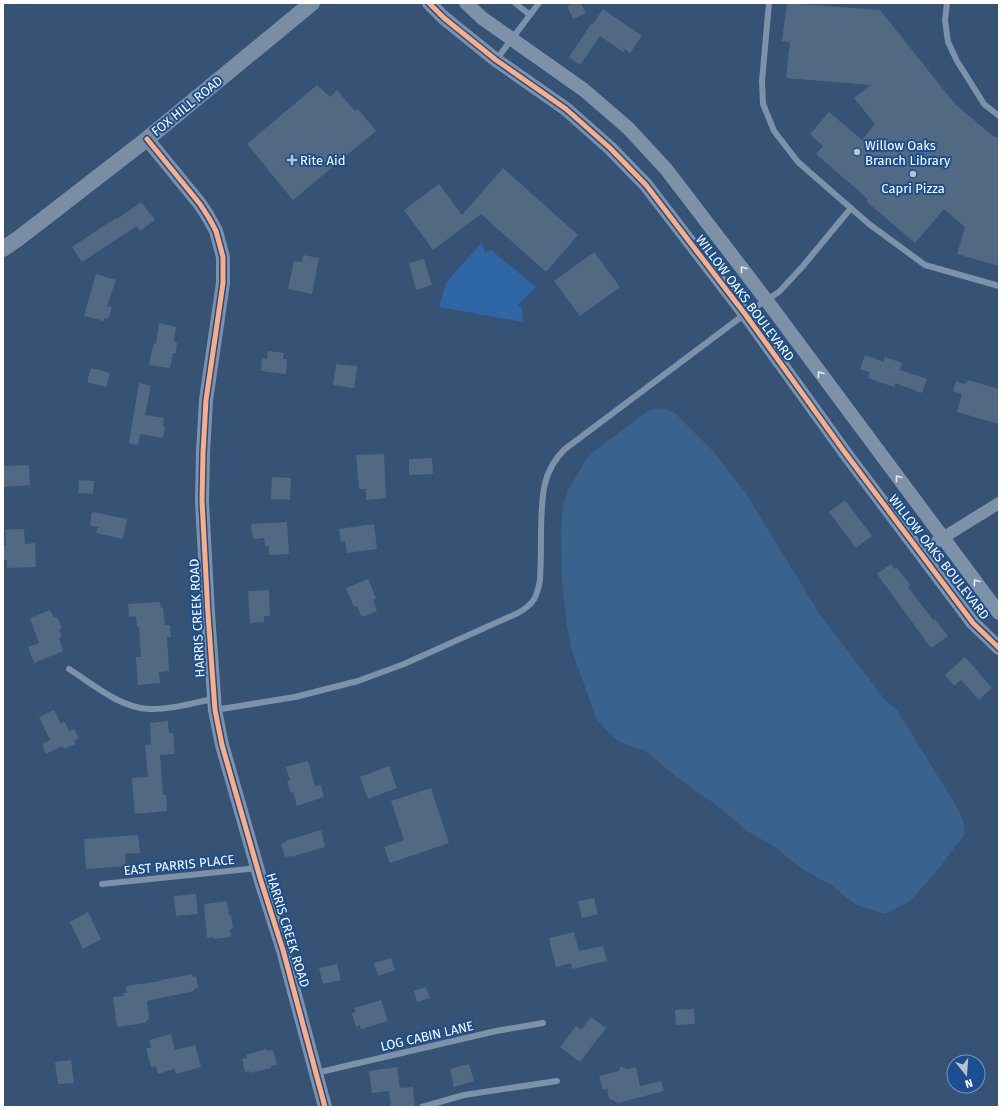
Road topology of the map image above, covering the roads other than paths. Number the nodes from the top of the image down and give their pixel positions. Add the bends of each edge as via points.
1 (312, 3) edge
2 (429, 3) edge
3 (466, 3) edge
4 (515, 3) edge
5 (539, 3) edge
6 (768, 3) edge
7 (947, 3) edge
8 (530, 15) junction
9 (511, 39) junction
10 (496, 60) junction
11 (999, 116) edge
12 (147, 139) junction
13 (851, 208) junction
14 (3, 249) edge
15 (999, 286) edge
16 (767, 301) junction
17 (744, 314) junction
18 (999, 503) edge
19 (942, 537) junction
20 (920, 552) junction
21 (999, 613) edge
22 (999, 648) edge
23 (69, 669) dead end
24 (214, 705) junction
25 (258, 868) junction
26 (102, 884) dead end
27 (543, 1024) dead end
28 (316, 1073) junction
29 (557, 1081) dead end
30 (325, 1107) edge
31 (422, 1107) edge

1 - 12 main road, FOX HILL ROAD
2 - 10 street, WILLOW OAKS BOULEVARD
3 - 9 street, WILLOW OAKS BOULEVARD
4 - 8 lane
5 - 8 lane
6 - 13 lane via 762,81 763,104 771,124 798,162
7 - 11 lane via 945,20 948,42 984,104
8 - 9 lane
9 - 10 lane
16 -> 9 street, WILLOW OAKS BOULEVARD via 666,169 628,128 584,90
10 - 17 street, WILLOW OAKS BOULEVARD via 566,109 610,148 646,185
12 - 14 main road, FOX HILL ROAD
12 - 24 street, HARRIS CREEK ROAD via 203,208 216,231 223,257 223,283 206,400 202,501
13 - 15 lane via 925,265
13 - 16 lane via 803,266
16 - 17 lane
19 -> 16 street, WILLOW OAKS BOULEVARD
17 - 20 street, WILLOW OAKS BOULEVARD
17 - 24 lane via 565,449 552,463 542,499 538,593 528,608 411,661 358,681 295,697
18 - 19 street
19 - 20 street
21 -> 19 street, WILLOW OAKS BOULEVARD
20 - 22 street, WILLOW OAKS BOULEVARD via 973,622
23 - 24 lane via 126,704 148,709
24 - 25 street, HARRIS CREEK ROAD via 222,745
25 - 26 lane, EAST PARRIS PLACE
25 - 28 street, HARRIS CREEK ROAD
27 - 28 lane, LOG CABIN LANE via 496,1031
28 - 30 street, HARRIS CREEK ROAD
29 - 31 lane via 464,1095

